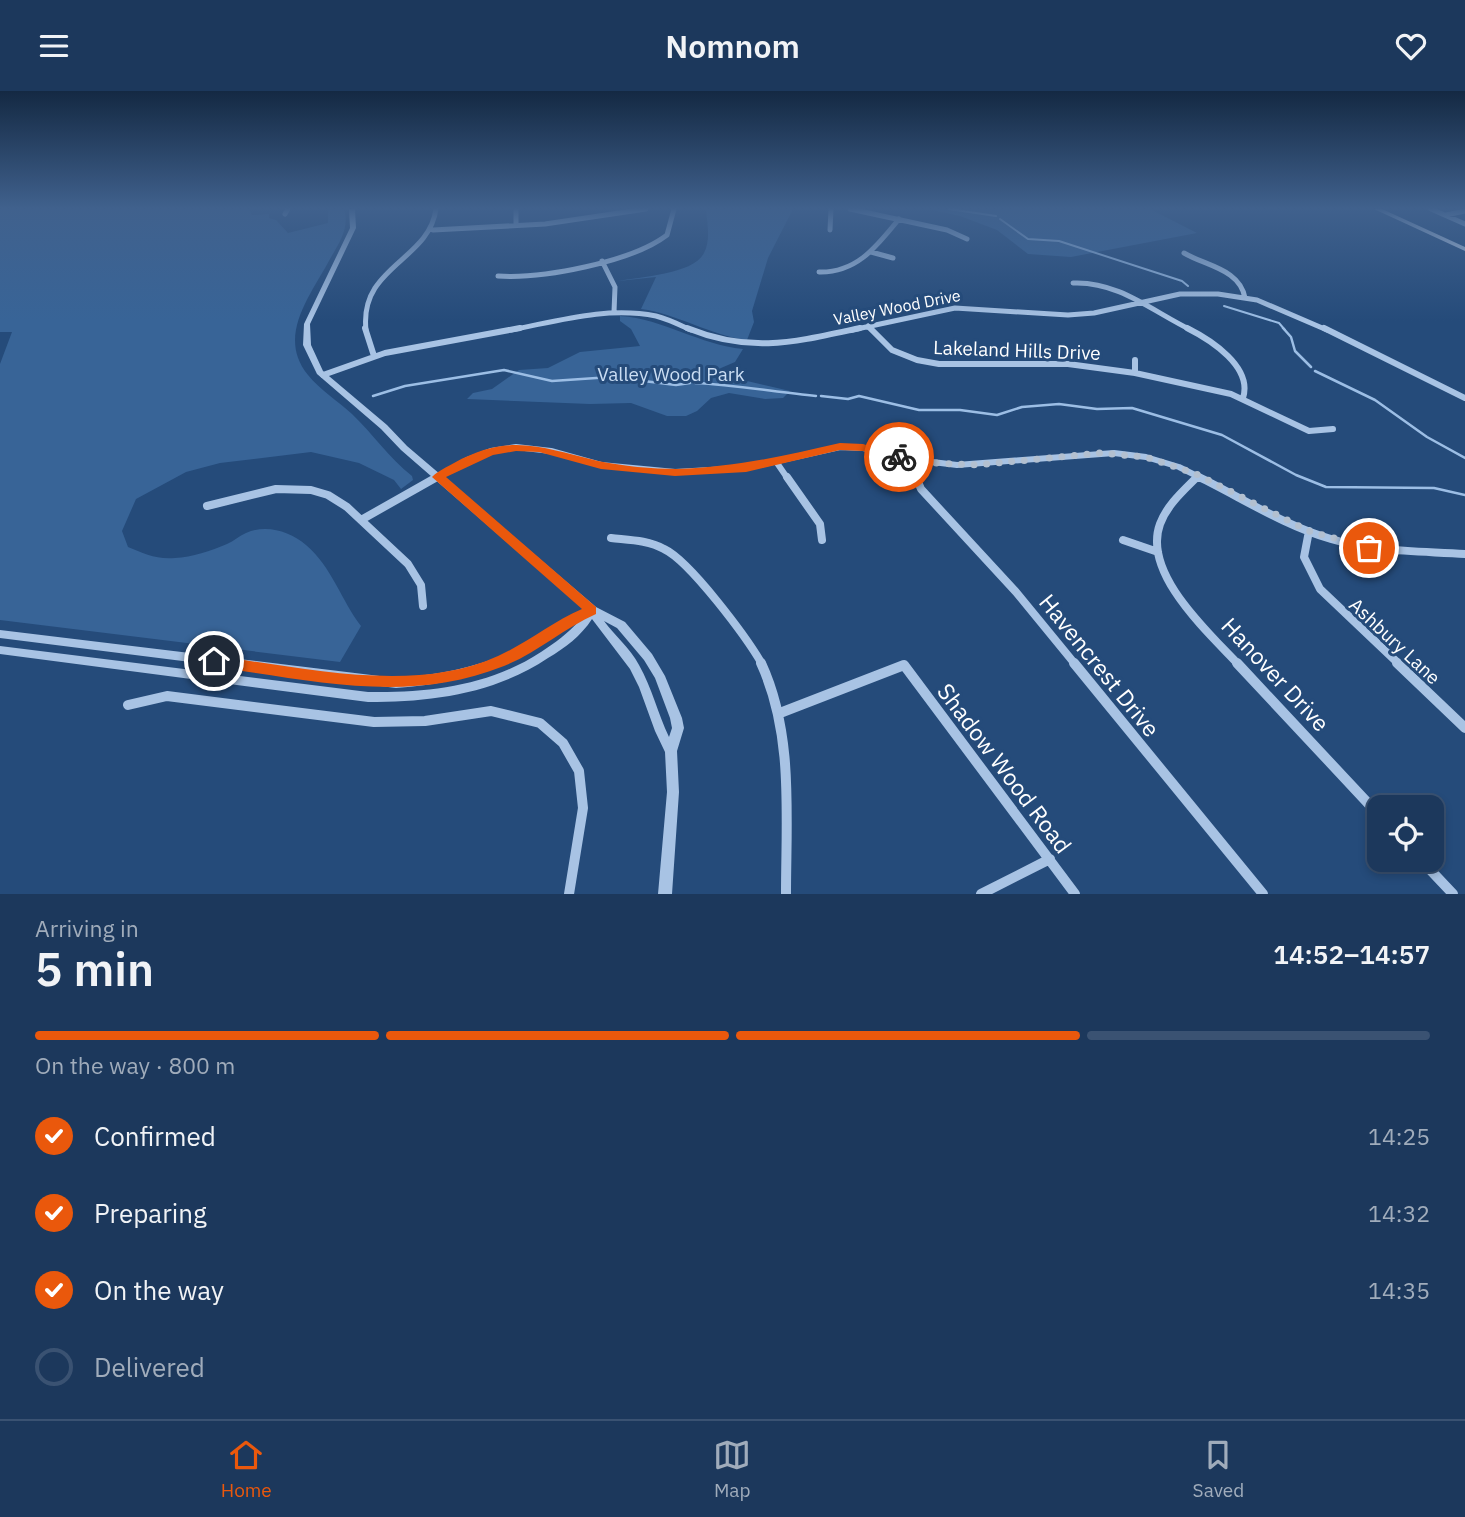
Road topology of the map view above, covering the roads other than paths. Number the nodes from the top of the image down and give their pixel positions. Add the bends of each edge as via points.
1 (344, 246) edge
2 (417, 246) edge
3 (649, 246) edge
4 (876, 246) edge
5 (871, 252) junction
6 (1184, 253) dead end
7 (893, 258) dead end
8 (601, 261) junction
9 (819, 272) dead end
10 (498, 276) dead end
11 (1073, 283) dead end
12 (1245, 298) junction
13 (1140, 303) junction
14 (614, 312) junction
15 (868, 326) junction
16 (374, 356) junction
17 (1135, 360) dead end
18 (1135, 373) junction
19 (323, 375) junction
20 (1243, 398) junction
21 (1465, 398) edge
22 (1333, 429) dead end
23 (916, 460) junction
24 (777, 463) junction
25 (1198, 476) junction
26 (438, 477) junction
27 (207, 506) dead end
28 (361, 520) junction
29 (1309, 531) junction
30 (611, 538) dead end
31 (822, 540) dead end
32 (1123, 540) dead end
33 (1158, 552) junction
34 (1465, 554) edge
35 (423, 606) dead end
36 (592, 610) junction
37 (0, 634) edge
38 (0, 650) edge
39 (128, 705) dead end
40 (779, 713) junction
41 (1465, 728) edge
42 (671, 751) junction
43 (1367, 802) edge
44 (1050, 859) junction
45 (1432, 872) edge
46 (569, 894) edge
47 (665, 894) edge
48 (786, 894) edge
49 (981, 894) edge
50 (1075, 894) edge
51 (1263, 894) edge
52 (1452, 894) edge

1 - 19 street via 307,324 309,355
2 - 16 street via 391,266 375,291 365,324
3 - 8 street
4 - 5 street
5 - 7 street
5 - 9 street via 845,270
6 - 12 street via 1236,279
8 - 10 street
8 - 14 street via 615,287
11 - 13 street via 1114,288
12 - 13 street, Valley Wood Drive via 1192,293
12 - 21 street, Valley Wood Drive via 1297,314
13 - 15 street, Valley Wood Drive via 1068,315 955,308
13 - 20 street via 1219,346 1243,377
14 - 15 street, Valley Wood Drive via 659,317 714,339 752,345
14 - 16 street, Valley Wood Drive
15 - 18 street, Lakeland Hills Drive via 892,350 928,363 1044,363
16 - 19 street, Valley Wood Drive
17 - 18 street
18 - 20 street, Lakeland Hills Drive
19 - 26 street
20 - 22 street, Lakeland Hills Drive via 1298,427 1318,432
23 - 24 street via 851,447
23 - 25 street via 977,465 1114,453 1161,461
23 - 51 street, Havencrest Drive via 921,489 1016,593
24 - 26 street via 722,471 650,471 516,447 479,455
24 - 31 street via 820,524
25 - 29 street
25 - 33 street, Hanover Drive via 1163,515
26 - 28 street
26 - 36 street
27 - 28 street via 290,489 343,503
28 - 35 street via 391,543 421,583
29 - 34 street via 1369,548
29 - 41 street, Ashbury Lane via 1304,557 1320,589
30 - 40 street via 651,542 676,555 749,642 771,684
32 - 33 street
33 - 43 street, Hanover Drive via 1167,580 1188,610
36 - 37 street via 500,662 453,677 396,683
36 - 38 street via 577,632 527,666 477,687 423,697 368,697
36 - 42 street via 633,663
36 - 42 street via 621,625 660,676 678,728
39 - 46 street via 167,696 374,722 425,721 491,711 524,717 546,727 564,743 579,771 583,809
40 - 44 street, Shadow Wood Road via 904,665
40 - 48 street
42 - 47 street via 673,792
44 - 49 street
44 - 50 street, Shadow Wood Road
45 - 52 street

